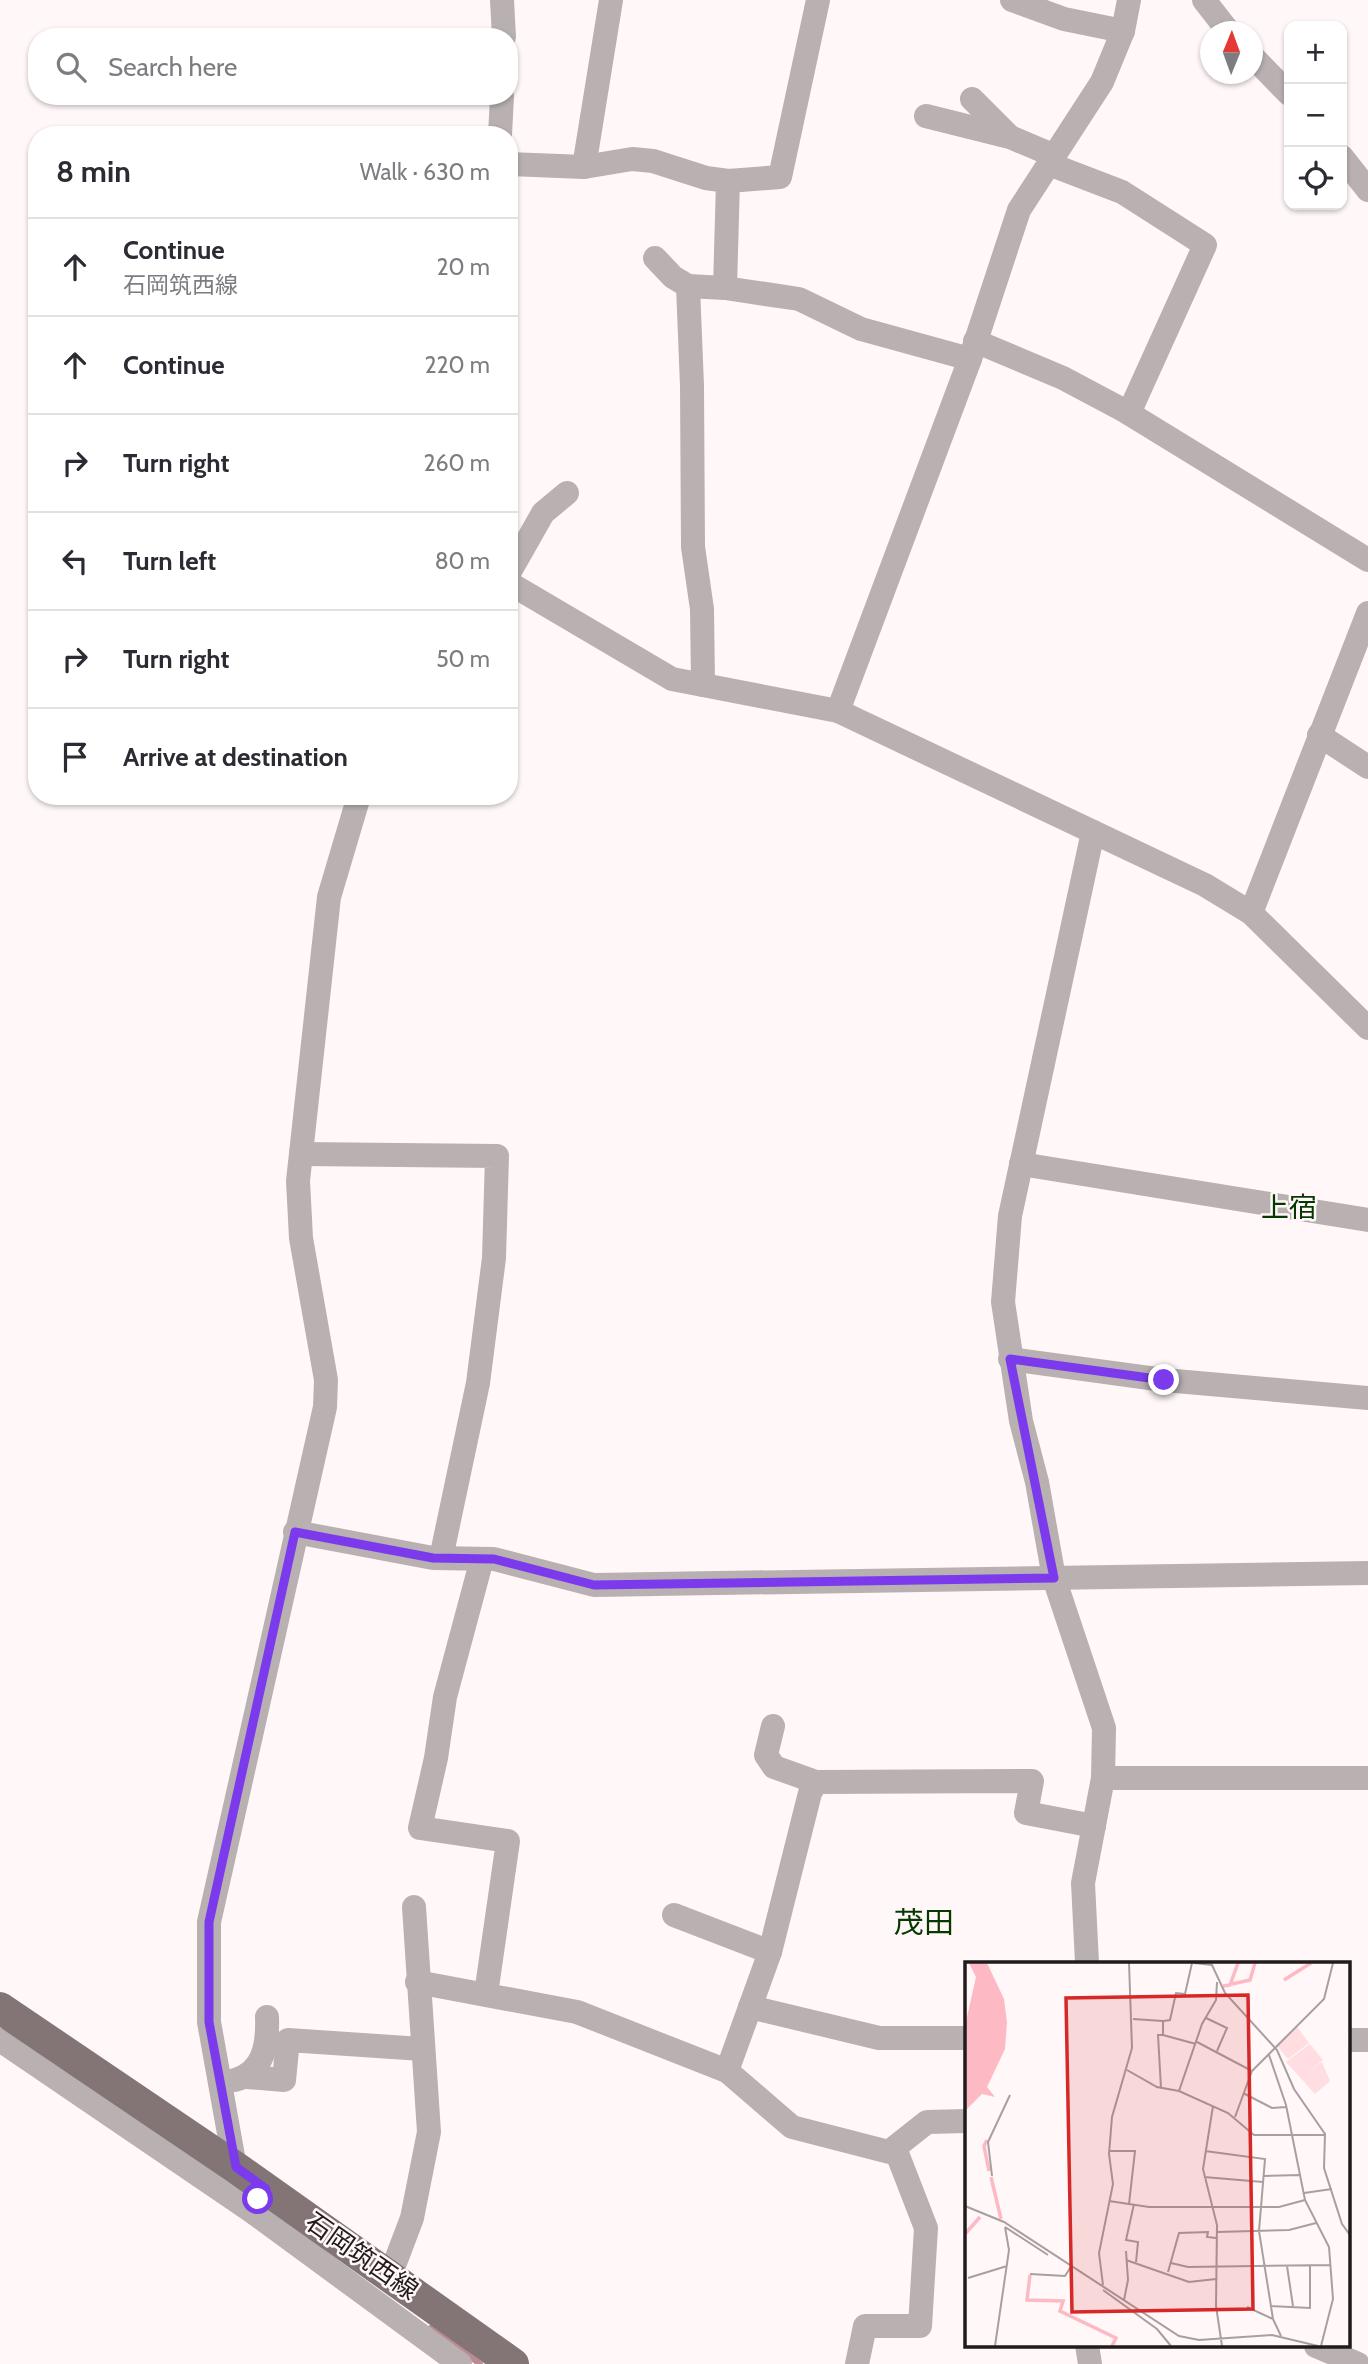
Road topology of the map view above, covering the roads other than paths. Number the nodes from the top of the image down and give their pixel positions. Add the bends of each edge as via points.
1 (502, 0) edge
2 (611, 0) edge
3 (818, 0) edge
4 (1129, 0) edge
5 (1204, 0) edge
6 (1023, 2) edge
7 (1220, 21) edge
8 (504, 28) edge
9 (1123, 32) junction
10 (1263, 67) edge
11 (1284, 89) edge
12 (972, 99) dead end
13 (502, 105) edge
14 (926, 116) dead end
15 (500, 126) edge
16 (1010, 137) junction
17 (1052, 160) junction
18 (518, 164) edge
19 (1347, 164) edge
20 (584, 167) junction
21 (728, 181) junction
22 (1368, 190) edge
23 (655, 258) dead end
24 (688, 286) junction
25 (725, 288) junction
26 (973, 350) junction
27 (1129, 414) junction
28 (567, 494) dead end
29 (518, 558) edge
30 (1368, 560) edge
31 (518, 588) edge
32 (1368, 613) edge
33 (703, 685) junction
34 (838, 711) junction
35 (1319, 735) junction
36 (1368, 767) edge
37 (356, 805) edge
38 (1093, 832) junction
39 (1251, 913) junction
40 (1368, 1028) edge
41 (301, 1154) junction
42 (1021, 1164) junction
43 (1368, 1220) edge
44 (1010, 1359) junction
45 (1368, 1398) edge
46 (295, 1532) junction
47 (440, 1558) junction
48 (482, 1559) junction
49 (1368, 1573) edge
50 (1054, 1578) junction
51 (773, 1726) dead end
52 (1103, 1778) junction
53 (1368, 1778) edge
54 (816, 1782) junction
55 (1094, 1826) junction
56 (414, 1907) dead end
57 (674, 1916) dead end
58 (770, 1952) junction
59 (1087, 1962) edge
60 (417, 1982) junction
61 (486, 1994) junction
62 (750, 2007) junction
63 (267, 2017) dead end
64 (1, 2019) edge
65 (965, 2038) edge
66 (1350, 2040) edge
67 (1368, 2040) edge
68 (422, 2049) junction
69 (727, 2071) junction
70 (247, 2077) junction
71 (220, 2085) junction
72 (965, 2121) edge
73 (895, 2148) junction
74 (236, 2167) junction
75 (258, 2199) junction
76 (390, 2276) junction
77 (1087, 2346) edge
78 (1316, 2346) edge
79 (460, 2364) edge
80 (513, 2364) edge
81 (857, 2364) edge
82 (1090, 2364) edge
83 (1358, 2364) edge

1 - 8 street
2 - 20 street
3 - 21 street via 780,177
4 - 9 street
5 - 7 street
6 - 9 street via 1064,19
9 - 17 street via 1102,82
10 - 11 street
12 - 16 street
13 - 15 street
14 - 16 street
16 - 17 street
17 - 26 street via 1019,210
17 - 27 street via 1122,192 1205,245
18 - 20 street
19 - 22 street
20 - 21 street via 632,159 653,161
21 - 25 street
23 - 24 street
24 - 25 street
24 - 33 street via 693,547 702,609
25 - 26 street via 799,299 861,329
26 - 27 street via 1063,379
26 - 34 street
27 - 30 street
28 - 29 street via 544,513
31 - 33 street via 672,679
32 - 35 street
33 - 34 street
34 - 38 street
35 - 36 street
35 - 39 street
37 - 41 street via 329,897
38 - 39 street via 1205,884
38 - 42 street
39 - 40 street
41 - 46 street via 301,1238 326,1380 320,1435
41 - 47 street via 497,1156 495,1258 478,1383
42 - 43 street
42 - 44 street via 1010,1216 1003,1302
44 - 45 street via 1164,1380
44 - 50 street
46 - 47 street
46 - 71 street via 209,1922 209,2022
47 - 48 street
48 - 50 street via 594,1585
48 - 61 street via 445,1697 420,1828 508,1841
49 - 50 street
50 - 52 street via 1104,1728
51 - 54 street via 766,1755 774,1767
52 - 53 street
52 - 55 street
54 - 55 street via 1032,1781 1026,1813
54 - 58 street
55 - 59 street via 1083,1883
56 - 60 street
57 - 58 street
58 - 62 street
60 - 61 street
60 - 68 street
61 - 69 street via 577,2012
62 - 65 street via 878,2038
62 - 69 street
63 - 70 street via 265,2053
64 - 74 main road, 石岡筑西線
64 - 75 street
66 - 67 street
68 - 70 street via 288,2040 284,2080
68 - 76 street via 429,2132 412,2218
69 - 73 street via 792,2127 889,2152
70 - 71 street
71 - 74 street
72 - 73 street via 927,2122
73 - 81 street via 926,2228 920,2326 865,2326
74 - 75 main road, 石岡筑西線
75 - 76 main road, 石岡筑西線
75 - 79 street
76 - 80 main road, 石岡筑西線
77 - 82 street
78 - 83 street

